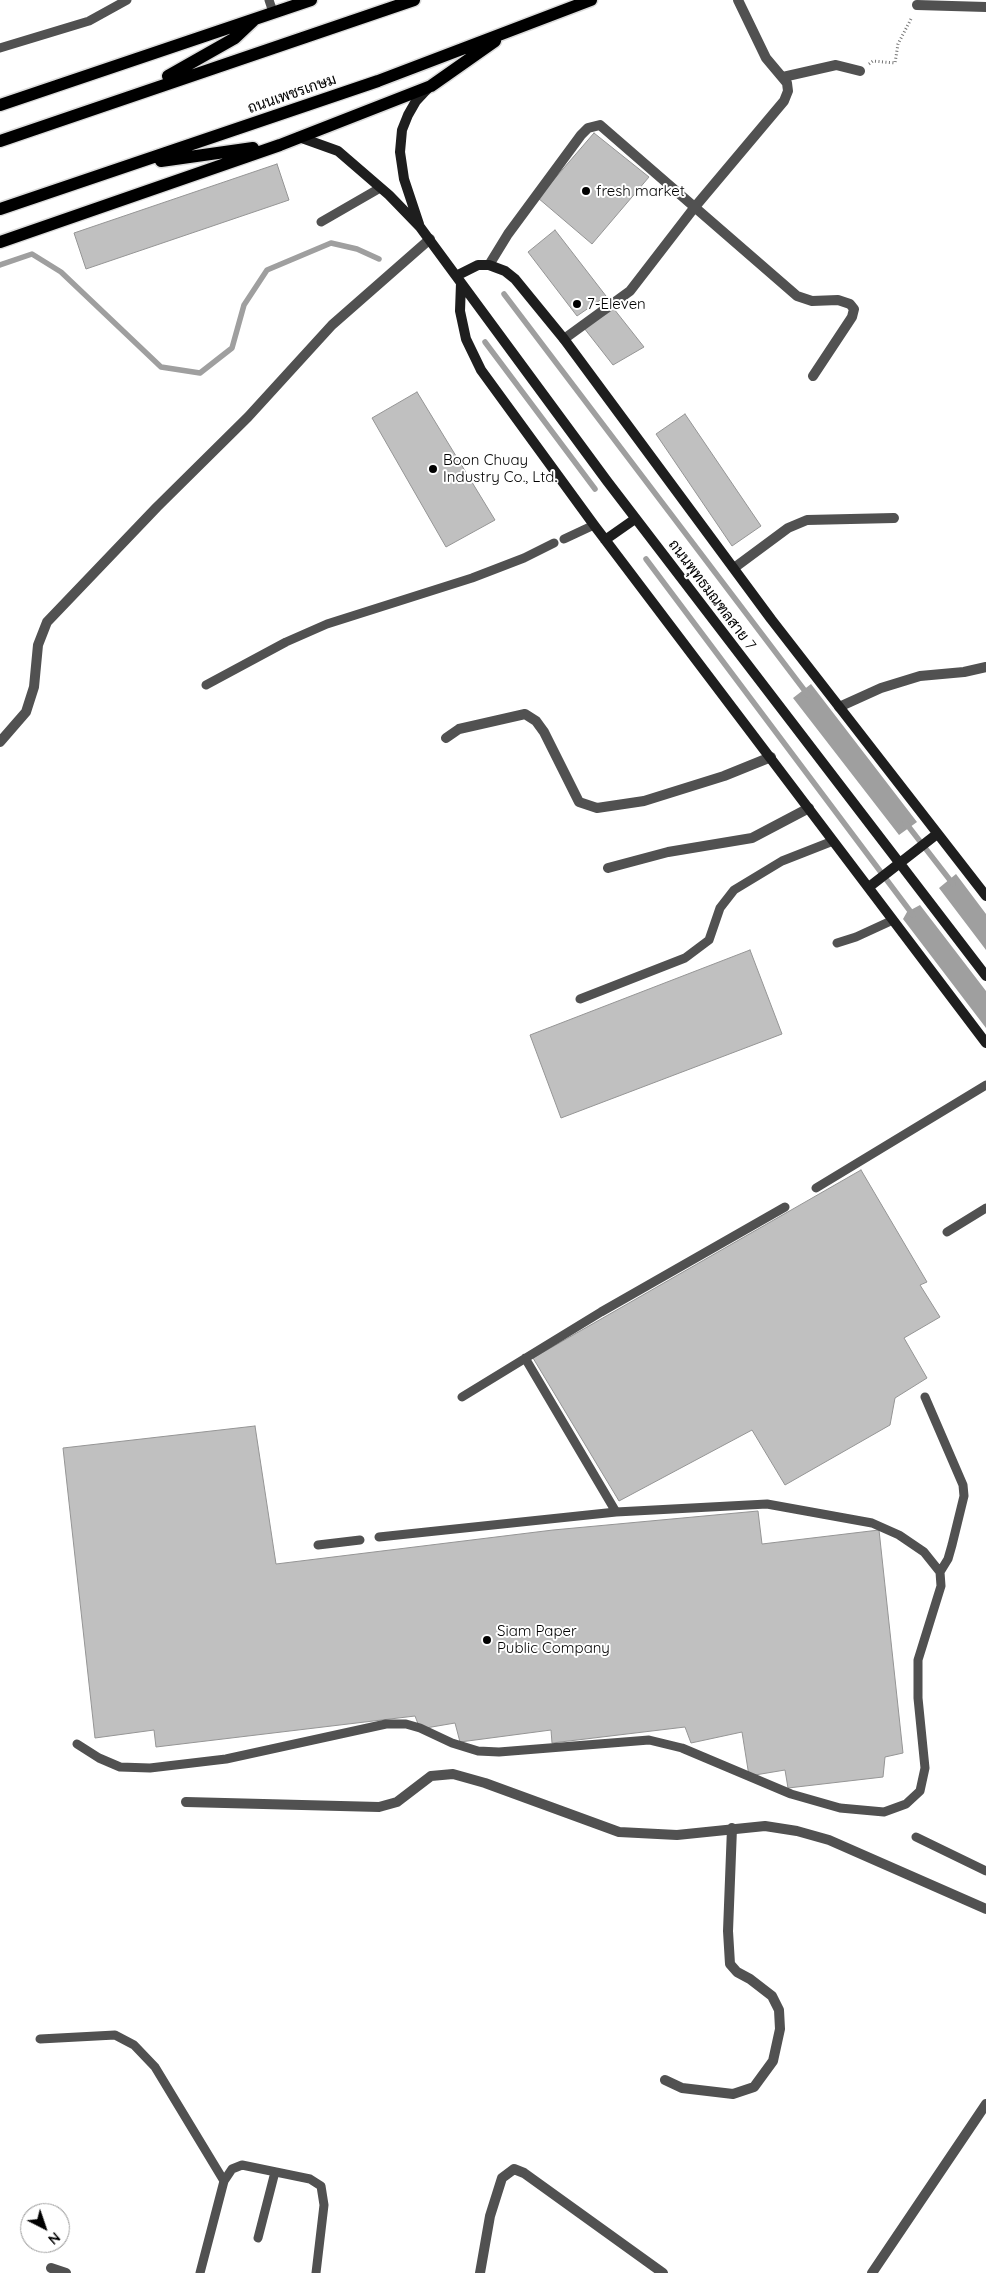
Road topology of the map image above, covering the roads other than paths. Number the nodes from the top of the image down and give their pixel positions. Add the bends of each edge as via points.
1 (127, 0) edge
2 (311, 0) edge
3 (414, 0) edge
4 (591, 0) edge
5 (738, 0) edge
6 (918, 5) road end
7 (271, 6) edge
8 (986, 7) edge
9 (256, 18) junction
10 (511, 30) junction
11 (0, 48) edge
12 (860, 70) road end
13 (783, 77) junction
14 (431, 86) junction
15 (135, 94) junction
16 (0, 105) edge
17 (299, 137) junction
18 (0, 141) edge
19 (280, 144) junction
20 (140, 163) junction
21 (380, 188) junction
22 (694, 208) junction
23 (0, 209) edge
24 (321, 222) dead end
25 (420, 227) junction
26 (430, 239) junction
27 (0, 242) edge
28 (489, 265) junction
29 (459, 279) junction
30 (564, 339) junction
31 (813, 376) dead end
32 (636, 518) junction
33 (894, 518) dead end
34 (594, 525) junction
35 (564, 539) dead end
36 (605, 540) junction
37 (554, 544) dead end
38 (734, 568) junction
39 (986, 666) edge
40 (206, 685) dead end
41 (839, 707) junction
42 (446, 738) dead end
43 (0, 742) edge
44 (771, 757) junction
45 (810, 808) junction
46 (937, 834) junction
47 (833, 841) junction
48 (898, 864) junction
49 (608, 868) dead end
50 (869, 887) junction
51 (986, 896) edge
52 (893, 920) junction
53 (837, 943) dead end
54 (986, 976) edge
55 (580, 999) dead end
56 (986, 1043) edge
57 (986, 1085) edge
58 (816, 1188) dead end
59 (785, 1207) dead end
60 (986, 1208) edge
61 (947, 1232) dead end
62 (525, 1358) junction
63 (462, 1396) dead end
64 (926, 1397) dead end
65 (616, 1512) junction
66 (379, 1537) dead end
67 (360, 1540) dead end
68 (318, 1545) dead end
69 (940, 1572) junction
70 (77, 1744) dead end
71 (186, 1802) dead end
72 (732, 1828) junction
73 (916, 1837) dead end
74 (986, 1872) edge
75 (986, 1909) edge
76 (40, 2038) dead end
77 (665, 2080) dead end
78 (986, 2104) edge
79 (275, 2172) junction
80 (224, 2181) junction
81 (258, 2238) dead end
82 (51, 2268) dead end
83 (66, 2273) edge
84 (200, 2273) edge
85 (316, 2273) edge
86 (480, 2273) edge
87 (663, 2273) edge
88 (872, 2273) edge

1 - 11 lane via 72,27
2 - 7 main road
3 - 15 main road
4 - 10 main road, ถนนเพชรเกษม
5 - 13 street via 766,58
6 - 8 street
7 - 9 main road
9 - 15 main road via 236,38
9 - 16 main road
10 - 14 main road
10 - 20 main road, ถนนเพชรเกษม via 378,81
12 - 13 street via 836,65
13 - 22 street via 788,91 784,101
14 - 17 main road
14 - 25 main road, ถนนพุทธมณฑลสาย 7 via 408,115 402,130 400,152 404,180
15 - 18 main road
17 - 19 main road
17 - 21 main road, ถนนพุทธมณฑลสาย 7 via 338,151
19 - 20 main road
19 - 27 main road
20 - 23 main road, ถนนเพชรเกษม
21 - 24 lane
21 - 25 main road, ถนนพุทธมณฑลสาย 7
22 - 28 street via 600,125 595,125 581,135
22 - 30 street via 624,298
22 - 31 street via 797,296 812,301 838,300 854,309 852,318
25 - 26 main road, ถนนพุทธมณฑลสาย 7
26 - 29 main road, ถนนพุทธมณฑลสาย 7
26 - 43 street via 332,325 248,417 47,622 38,645 34,687 26,712
28 - 29 main road via 478,266
28 - 30 main road via 504,270 515,279
29 - 32 main road, ถนนพุทธมณฑลสาย 7
29 - 34 main road via 460,311 466,338 480,370
30 - 38 main road
32 - 36 main road
32 - 48 main road, ถนนพุทธมณฑลสาย 7
33 - 38 street via 807,520 788,528
34 - 35 lane
34 - 36 main road
36 - 44 main road
37 - 40 lane via 472,578 327,624
38 - 41 main road
39 - 41 street via 964,672 920,676 881,688
41 - 46 main road
42 - 44 street via 459,729 525,714 536,720 544,732 579,802 597,808 644,801 724,776
44 - 45 main road
45 - 47 main road
45 - 49 street via 752,838 668,852
46 - 48 main road
46 - 51 main road
47 - 50 main road
47 - 55 lane via 782,861 734,890 720,908 709,940 693,953
48 - 50 main road
48 - 54 main road, ถนนพุทธมณฑลสาย 7
50 - 52 main road
52 - 53 lane
52 - 56 main road
57 - 58 lane
59 - 62 lane
60 - 61 lane
62 - 63 lane
62 - 65 lane
64 - 69 lane via 963,1485 964,1496 948,1558
65 - 66 lane
65 - 69 lane via 767,1504 872,1523 899,1535 924,1552
67 - 68 lane
69 - 70 lane via 941,1586 918,1660 925,1768 920,1790 906,1804 884,1812 840,1808 791,1794 682,1748 649,1740 478,1751 420,1728 386,1724 226,1759 150,1768 120,1767
71 - 72 street via 379,1808 397,1802 431,1776 453,1774 619,1832 677,1835
72 - 75 street via 765,1826 829,1840
72 - 77 street via 730,1964 736,1972 772,1996 779,2010 780,2029 772,2061 754,2087 733,2094 682,2088
73 - 74 lane
76 - 80 lane via 116,2035 134,2045 155,2067
78 - 88 street
79 - 80 lane via 242,2165 232,2169
79 - 81 lane
79 - 85 lane via 310,2179 321,2186 324,2205
80 - 84 lane
82 - 83 street
86 - 87 street via 490,2216 502,2178 514,2169

